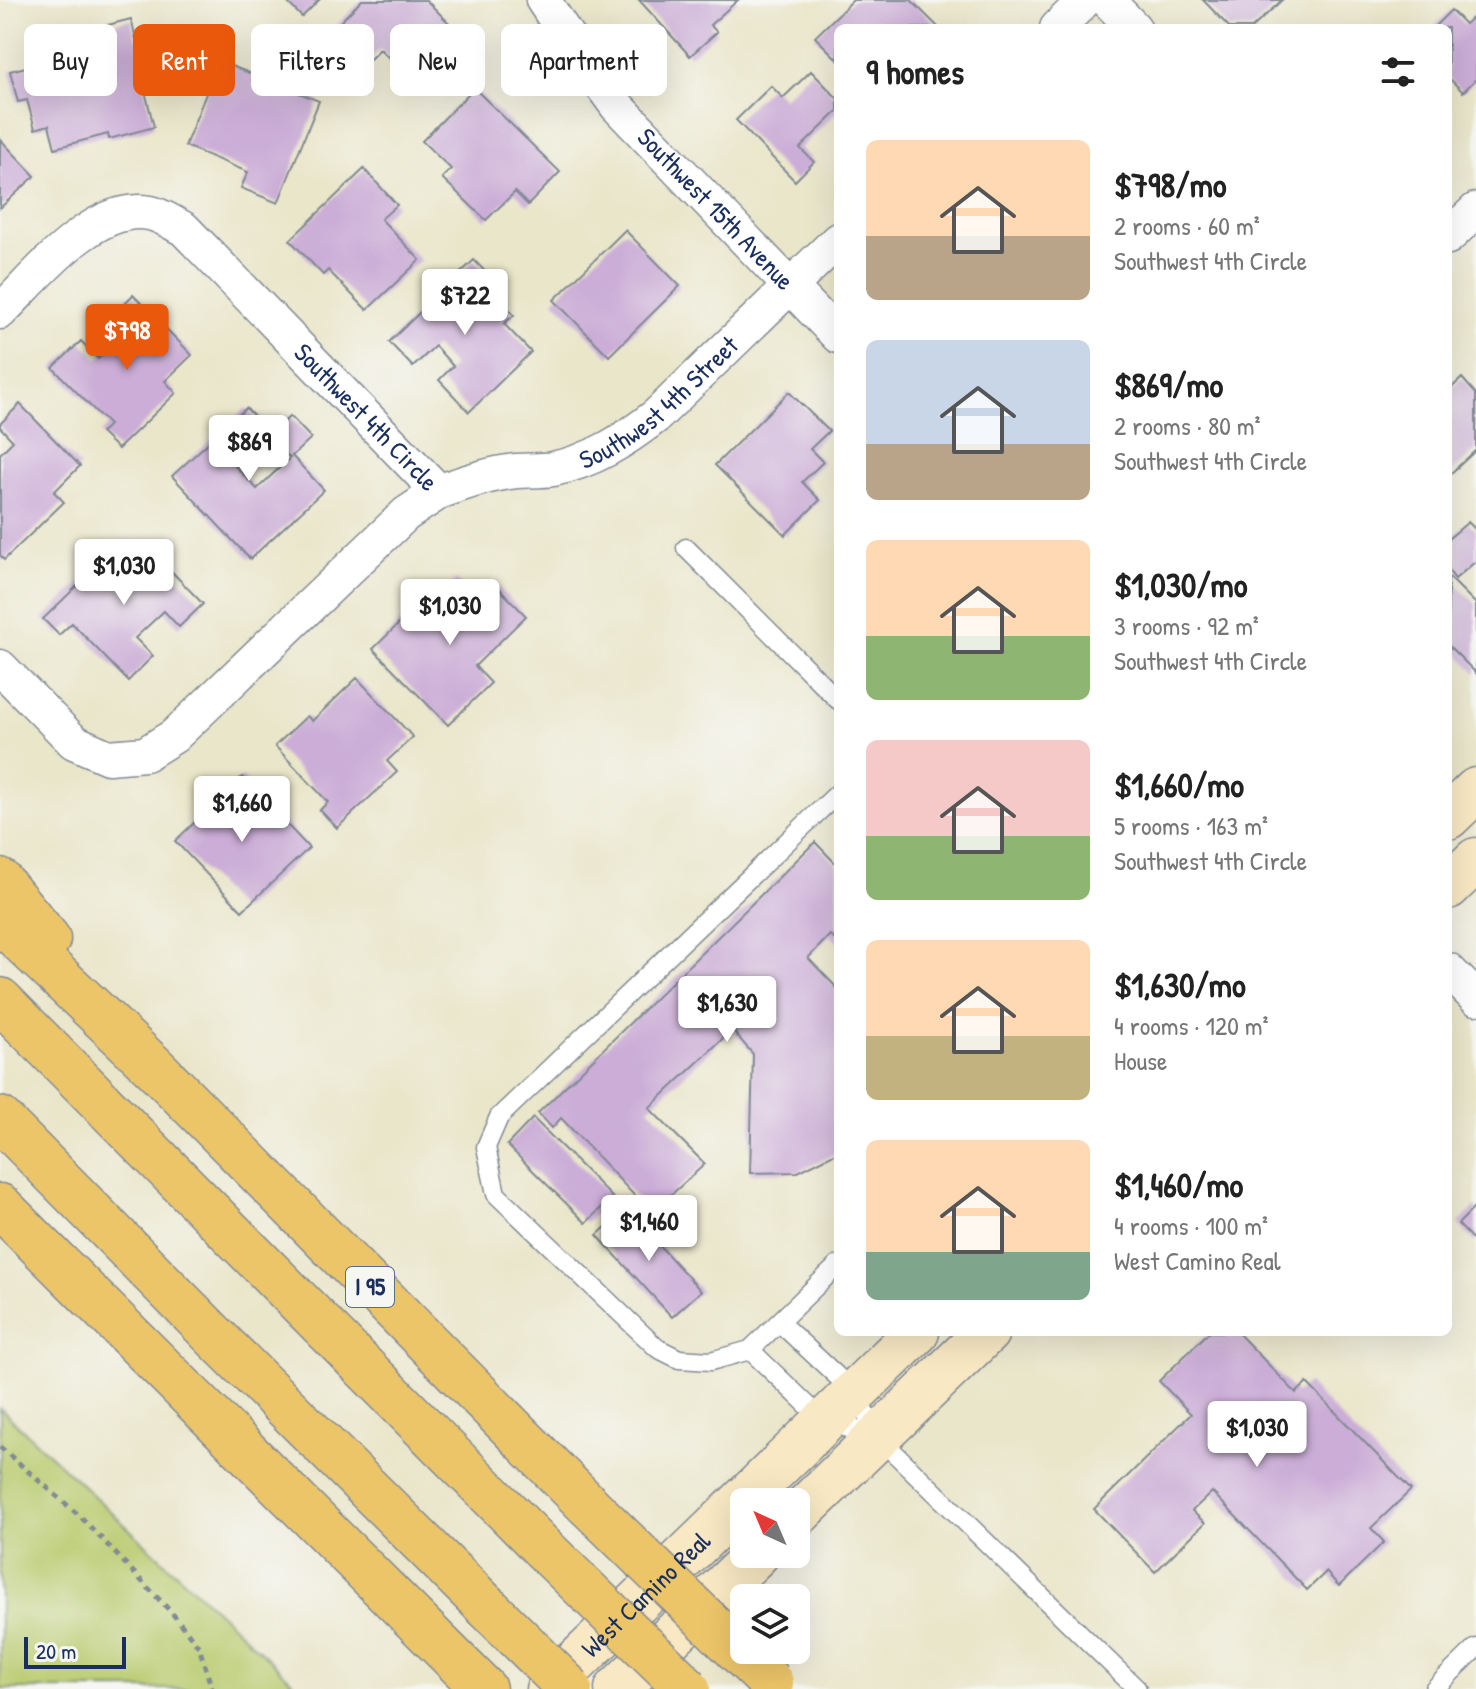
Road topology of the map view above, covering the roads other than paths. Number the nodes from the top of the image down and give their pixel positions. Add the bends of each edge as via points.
1 (543, 0) edge
2 (1085, 0) edge
3 (1107, 0) edge
4 (1061, 24) edge
5 (1130, 24) edge
6 (1476, 210) edge
7 (1452, 233) edge
8 (834, 244) edge
9 (790, 286) junction
10 (0, 312) edge
11 (834, 332) edge
12 (439, 492) junction
13 (686, 548) dead end
14 (0, 667) edge
15 (834, 696) edge
16 (1476, 790) edge
17 (834, 797) edge
18 (1452, 813) edge
19 (1476, 860) edge
20 (0, 881) edge
21 (1452, 883) edge
22 (0, 921) edge
23 (1452, 974) edge
24 (1476, 998) edge
25 (0, 1000) edge
26 (154, 1067) junction
27 (0, 1119) edge
28 (0, 1206) edge
29 (834, 1269) edge
30 (779, 1322) junction
31 (913, 1336) edge
32 (983, 1336) edge
33 (750, 1350) junction
34 (839, 1407) junction
35 (878, 1437) junction
36 (810, 1503) edge
37 (742, 1568) edge
38 (1476, 1648) edge
39 (774, 1686) edge
40 (484, 1689) edge
41 (548, 1689) edge
42 (570, 1689) edge
43 (617, 1689) edge
44 (688, 1689) edge
45 (1137, 1689) edge
46 (1434, 1689) edge

1 - 9 street, Southwest 15th Avenue via 617,106
2 - 4 street
3 - 5 street
6 - 7 street
8 - 9 street, Southwest 4th Street
9 - 11 street, Southwest 15th Avenue
9 - 12 street, Southwest 4th Street via 626,440 553,469 514,471
10 - 12 street, Southwest 4th Circle via 81,233 114,214 150,213 184,229
12 - 14 street, Southwest 4th Circle via 406,514 174,736 145,754 108,757 74,742
13 - 15 lane
16 - 18 street
17 - 33 lane via 499,1117 486,1147 496,1194 657,1348 679,1359 711,1361
19 - 21 street
20 - 26 highway
22 - 26 highway, I 95
23 - 24 street
25 - 44 highway, bridge
26 - 39 highway, I 95, bridge
27 - 42 highway, bridge
28 - 40 highway
29 - 30 lane
30 - 33 lane
30 - 34 lane
31 - 34 street, West Camino Real
32 - 35 street
33 - 34 lane
34 - 35 lane
34 - 35 lane
34 - 41 street, West Camino Real
35 - 36 street
35 - 45 lane
37 - 43 street, West Camino Real
38 - 46 lane

